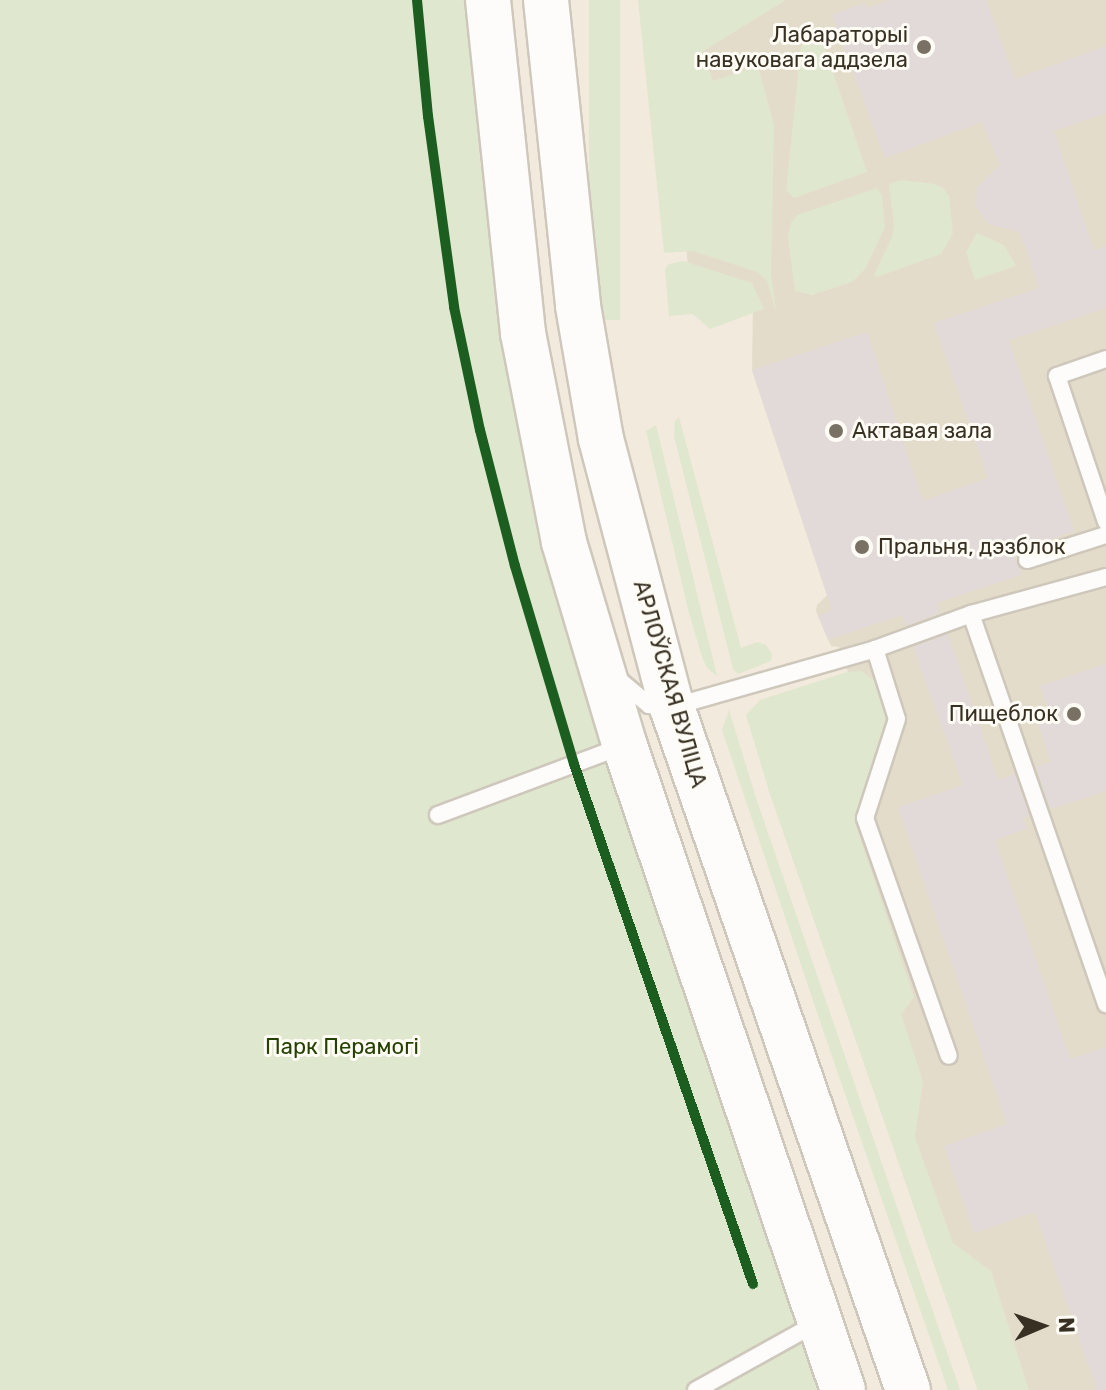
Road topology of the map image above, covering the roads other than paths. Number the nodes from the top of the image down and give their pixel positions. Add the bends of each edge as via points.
1 (500, 3) edge
2 (548, 19) edge
3 (1106, 359) edge
4 (1106, 522) edge
5 (1106, 535) edge
6 (1027, 560) dead end
7 (1106, 577) edge
8 (971, 614) junction
9 (593, 642) junction
10 (875, 649) junction
11 (672, 707) junction
12 (625, 746) junction
13 (438, 815) dead end
14 (1100, 969) edge
15 (1106, 1004) edge
16 (949, 1056) dead end
17 (820, 1321) junction
18 (696, 1390) edge
19 (843, 1390) edge
20 (908, 1390) edge

1 - 2 main road
1 - 9 main road via 523,333 564,542
2 - 11 main road, АРЛОЎСКАЯ ВУЛІЦА via 578,306 601,439
3 - 4 lane via 1057,376
5 - 6 lane
7 - 8 lane
8 - 10 lane
8 - 14 lane
9 - 11 lane via 616,677 649,705
9 - 12 main road
10 - 11 lane
10 - 16 lane via 897,719 865,818
11 - 20 main road, АРЛОЎСКАЯ ВУЛІЦА
12 - 13 lane
12 - 17 main road
14 - 15 lane
17 - 18 lane
17 - 19 main road

